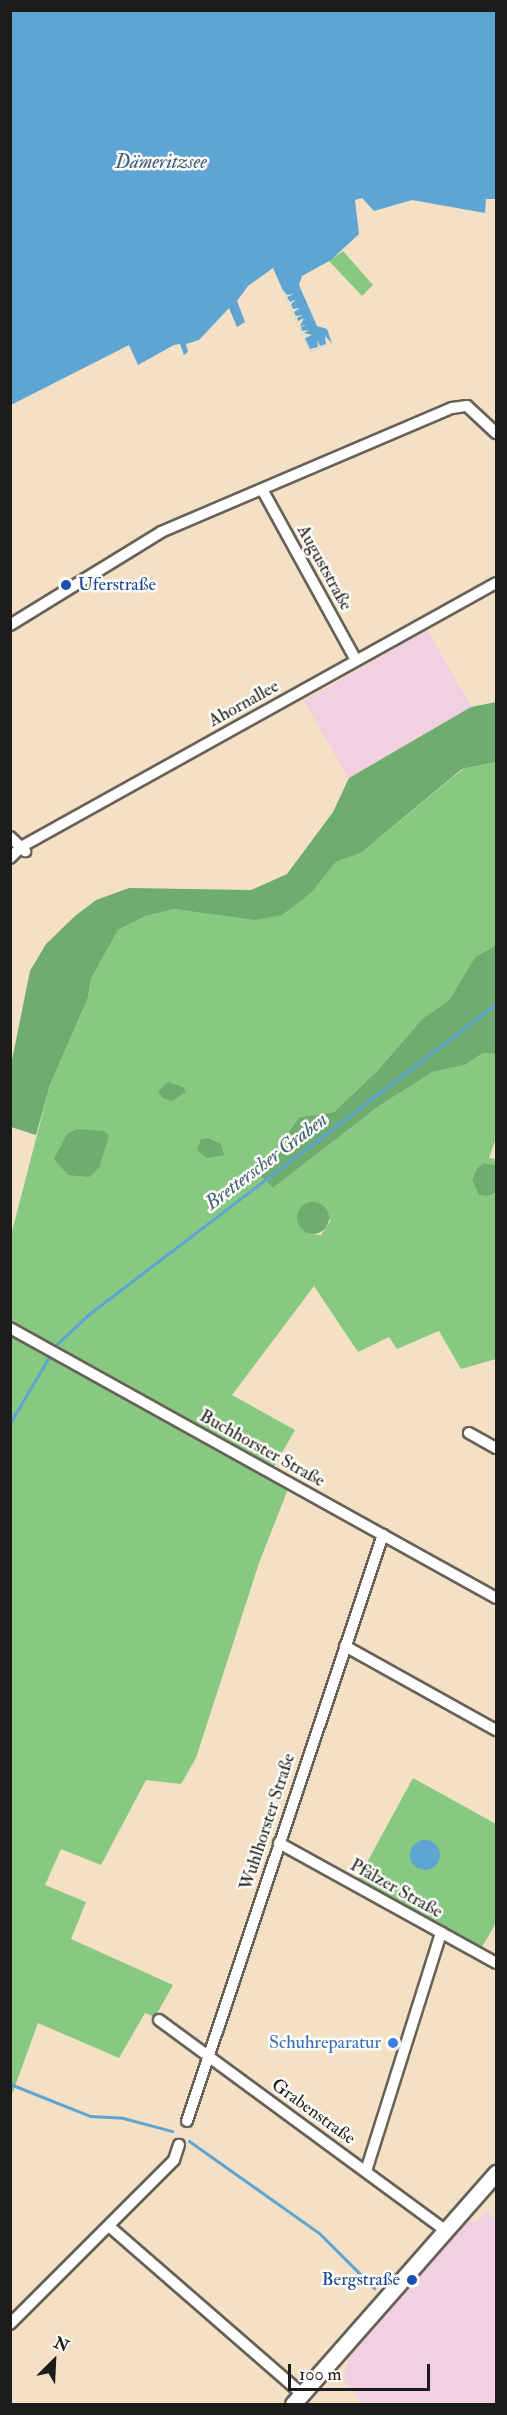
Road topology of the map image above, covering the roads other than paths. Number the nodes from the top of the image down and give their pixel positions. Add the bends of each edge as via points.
1 (496, 433) edge
2 (263, 490) junction
3 (496, 583) edge
4 (10, 626) edge
5 (356, 660) junction
6 (10, 837) edge
7 (23, 850) junction
8 (10, 858) edge
9 (10, 1329) edge
10 (469, 1433) dead end
11 (496, 1448) edge
12 (383, 1535) junction
13 (496, 1598) edge
14 (345, 1646) junction
15 (496, 1730) edge
16 (279, 1843) junction
17 (441, 1933) junction
18 (496, 1963) edge
19 (159, 2020) dead end
20 (209, 2056) junction
21 (187, 2121) dead end
22 (179, 2145) dead end
23 (366, 2171) junction
24 (496, 2173) edge
25 (110, 2228) junction
26 (446, 2231) junction
27 (10, 2324) edge
28 (297, 2399) edge

1 - 2 street via 475,412 460,406
2 - 4 street via 161,532
2 - 5 street, Auguststraße
3 - 5 street, Ahornallee
5 - 7 street, Ahornallee
6 - 7 street
7 - 8 street, Ahornallee
9 - 12 street, Buchhorster Straße
10 - 11 street
12 - 13 street, Buchhorster Straße
12 - 14 street, Wuhlhorster Straße
14 - 15 street
14 - 16 street, Wuhlhorster Straße
16 - 17 street, Pfälzer Straße
16 - 20 street, Wuhlhorster Straße
17 - 18 street, Pfälzer Straße
17 - 23 street
19 - 20 street, Grabenstraße
20 - 21 street, Wuhlhorster Straße
20 - 23 street, Grabenstraße
22 - 25 street via 174,2160
23 - 26 street, Grabenstraße
24 - 26 main road
25 - 27 street via 95,2236
25 - 28 street
26 - 28 main road

